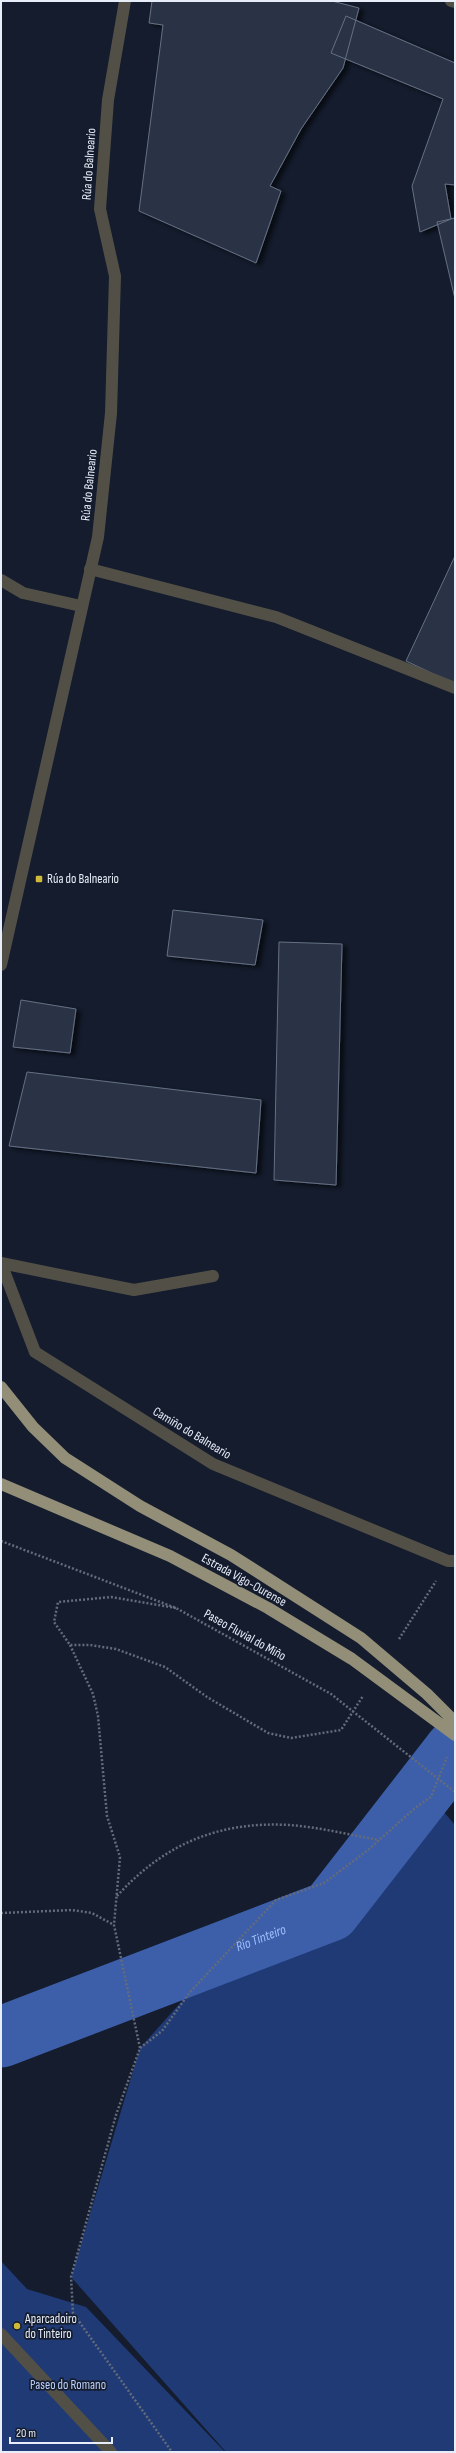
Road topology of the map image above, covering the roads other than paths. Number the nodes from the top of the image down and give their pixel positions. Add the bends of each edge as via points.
1 (125, 1) edge
2 (451, 1) edge
3 (455, 2) edge
4 (90, 569) junction
5 (1, 580) edge
6 (81, 606) junction
7 (455, 688) edge
8 (1, 965) edge
9 (1, 1263) edge
10 (213, 1276) dead end
11 (1, 1388) edge
12 (1, 1484) edge
13 (452, 1561) edge
14 (455, 1722) edge
15 (455, 1735) edge
16 (1, 2334) edge
17 (111, 2452) edge

1 - 4 street, Rúa do Balneario via 108,100 100,209 115,276 111,413 98,536
2 - 3 street
4 - 6 street, Rúa do Balneario
4 - 7 street via 276,617
5 - 6 street via 23,592
6 - 8 street, Rúa do Balneario
9 - 10 street via 134,1290
9 - 13 street, Camiño do Balneario via 35,1352 213,1464
11 - 14 highway via 33,1427 65,1458 140,1506 231,1555 361,1638 427,1694
12 - 15 highway, Estrada Vigo-Ourense via 170,1556 268,1608 352,1659
16 - 17 street

